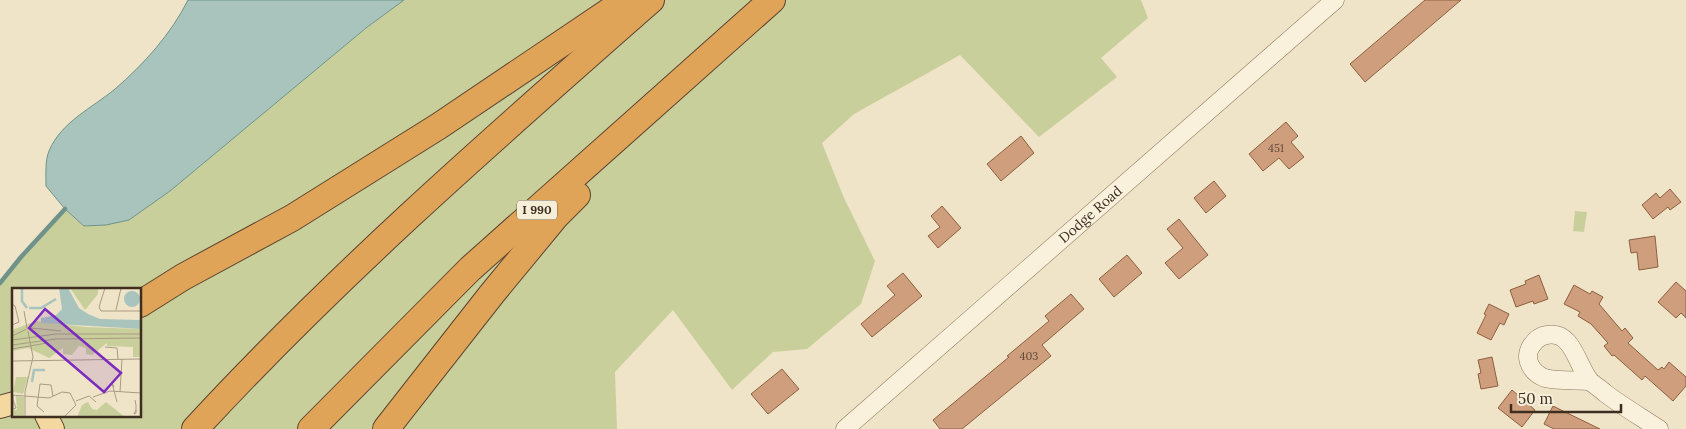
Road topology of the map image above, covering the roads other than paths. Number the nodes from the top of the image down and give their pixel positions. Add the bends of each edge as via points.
1 (626, 0) edge
2 (651, 0) edge
3 (772, 0) edge
4 (1335, 0) edge
5 (729, 39) junction
6 (141, 303) edge
7 (1590, 381) dead end
8 (46, 416) edge
9 (53, 429) edge
10 (195, 429) edge
11 (311, 429) edge
12 (386, 429) edge
13 (845, 429) edge
14 (1659, 429) edge

1 - 6 highway via 431,131 292,218
2 - 10 highway via 422,202 241,379
3 - 5 highway, I 990
4 - 13 street, Dodge Road
5 - 11 highway, I 990 via 470,269
5 - 12 highway via 680,97 556,216
7 - 14 street
8 - 9 main road

